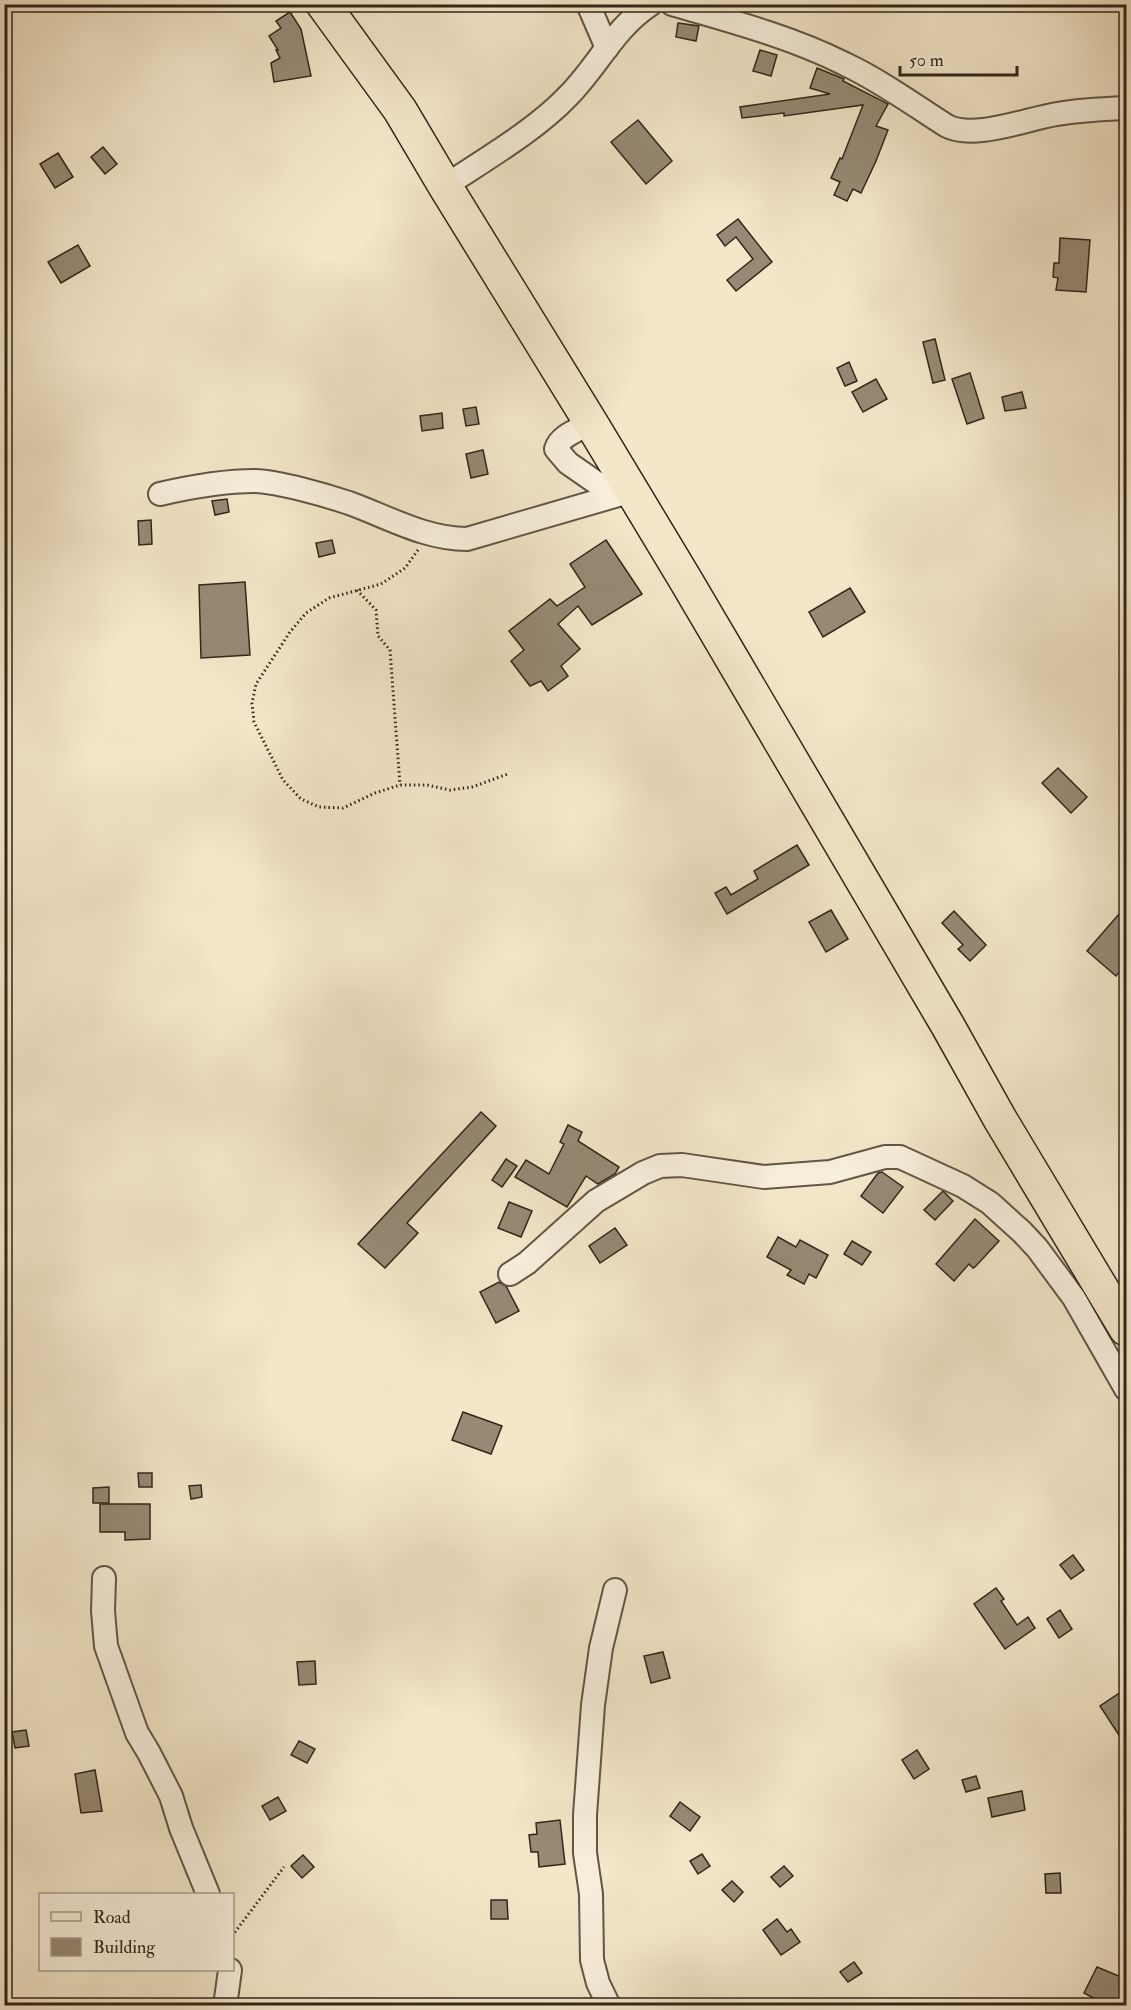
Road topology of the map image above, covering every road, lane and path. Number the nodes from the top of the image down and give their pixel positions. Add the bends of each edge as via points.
1 (323, 4) edge
2 (588, 4) edge
3 (656, 4) edge
4 (672, 4) edge
5 (650, 5) edge
6 (607, 48) junction
7 (1126, 108) edge
8 (445, 186) junction
9 (591, 423) junction
10 (623, 493) junction
11 (160, 494) dead end
12 (431, 535) junction
13 (357, 590) junction
14 (507, 774) dead end
15 (400, 785) junction
16 (510, 1274) dead end
17 (1126, 1329) edge
18 (1126, 1389) edge
19 (105, 1578) dead end
20 (615, 1590) dead end
21 (284, 1867) dead end
22 (207, 1893) edge
23 (234, 1932) edge
24 (230, 1971) edge
25 (225, 2006) edge
26 (609, 2006) edge

1 - 8 highway via 400,110
2 - 6 street
3 - 5 street
4 - 7 street via 813,49 855,69 959,131 1056,114
5 - 6 street via 622,26
6 - 8 street via 552,111
8 - 9 highway
9 - 10 highway
9 - 10 street via 566,436 556,449 568,463
10 - 12 street via 467,539
10 - 17 highway via 948,1026
11 - 12 street via 193,486 256,481 349,503
12 - 13 path via 405,568 381,584
13 - 15 path via 376,610 378,636 390,650
13 - 15 path via 329,598 306,614 290,632 256,684 254,722 283,780 301,799 320,807 343,808
14 - 15 path via 472,787
16 - 18 street via 596,1201 660,1166 682,1165 764,1178 830,1172 885,1157 900,1157 963,1186 990,1203 1022,1232 1074,1298
19 - 22 street via 106,1646 136,1733 171,1796
20 - 26 street via 601,1648 585,1815 592,1959
21 - 23 path
24 - 25 street

